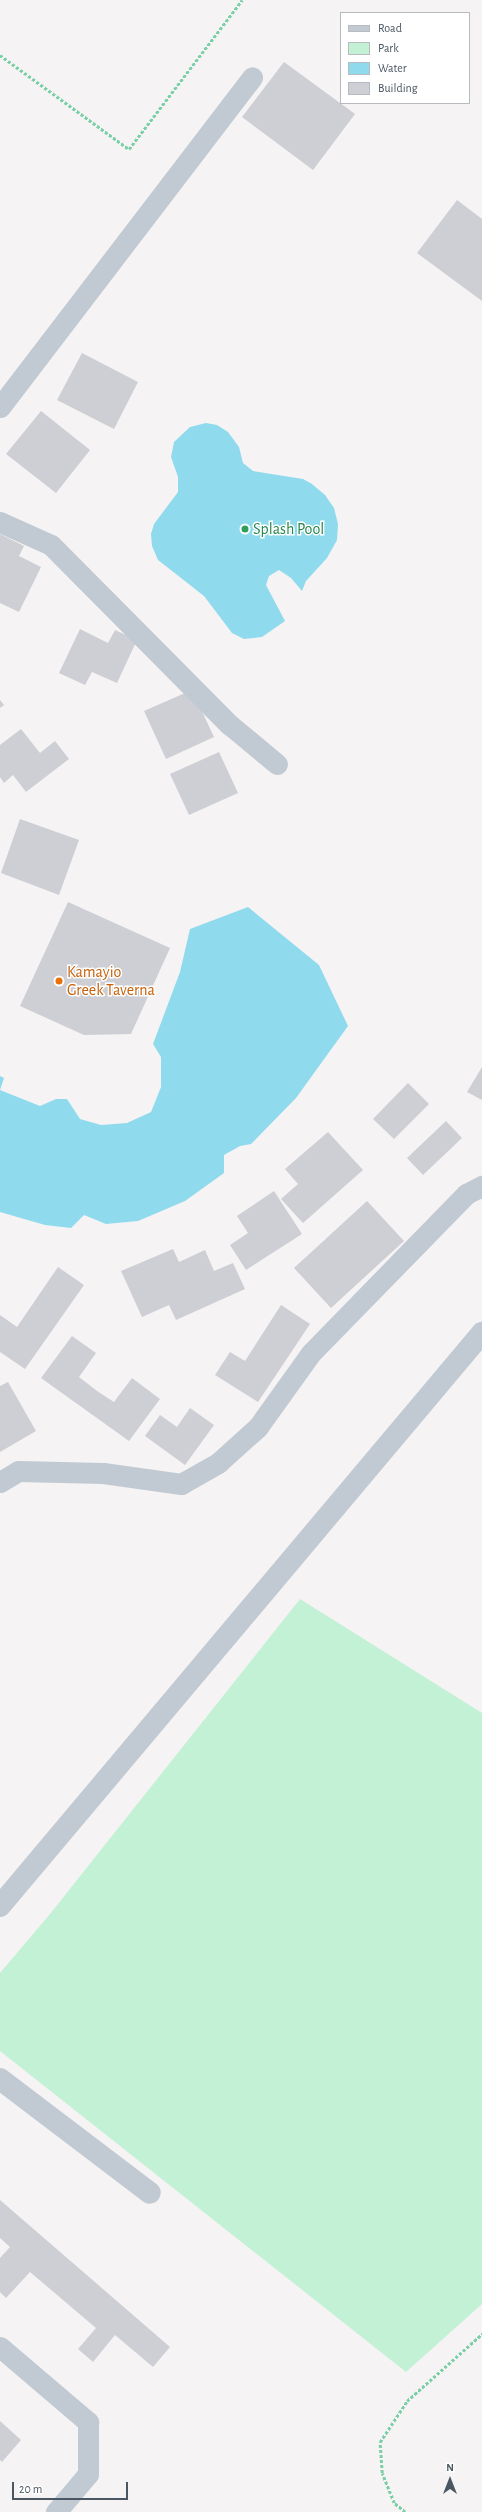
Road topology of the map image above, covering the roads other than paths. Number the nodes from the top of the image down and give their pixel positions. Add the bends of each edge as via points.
1 (252, 77) dead end
2 (0, 407) edge
3 (0, 522) edge
4 (277, 764) dead end
5 (482, 1186) edge
6 (482, 1333) edge
7 (0, 1482) edge
8 (0, 1906) edge
9 (0, 2079) edge
10 (150, 2193) dead end
11 (0, 2346) edge
12 (56, 2512) edge

1 - 2 lane
3 - 4 lane via 51,545 230,725
5 - 7 lane via 466,1194 311,1353 258,1427 218,1463 181,1484 103,1473 18,1471
6 - 8 street
9 - 10 street
11 - 12 lane via 88,2422 88,2474

